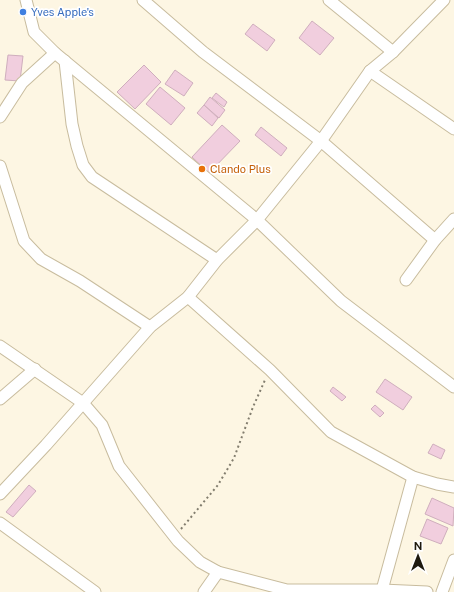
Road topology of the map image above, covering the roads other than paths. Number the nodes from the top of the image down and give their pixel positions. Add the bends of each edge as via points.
1 (26, 0) edge
2 (143, 0) edge
3 (329, 0) edge
4 (444, 0) edge
5 (55, 52) junction
6 (393, 52) junction
7 (65, 61) junction
8 (370, 71) junction
9 (0, 116) edge
10 (454, 129) edge
11 (322, 141) junction
12 (0, 166) edge
13 (454, 219) edge
14 (257, 220) junction
15 (435, 240) junction
16 (217, 260) junction
17 (406, 280) dead end
18 (188, 297) junction
19 (150, 327) junction
20 (0, 346) edge
21 (35, 369) junction
22 (453, 384) edge
23 (0, 399) edge
24 (83, 403) junction
25 (413, 477) junction
26 (454, 486) edge
27 (0, 494) edge
28 (0, 524) edge
29 (454, 560) edge
30 (218, 572) junction
31 (382, 590) junction
32 (288, 591) edge
33 (95, 592) edge
34 (204, 592) edge
35 (427, 592) edge
36 (442, 592) edge

1 - 5 street via 34,32
2 - 11 street via 203,52
3 - 6 street
4 - 6 street
5 - 7 street
5 - 9 street via 22,83
6 - 8 street
7 - 14 street
7 - 16 street via 72,124 83,165 92,177
8 - 10 street
8 - 11 street
11 - 14 street
11 - 15 street
12 - 19 street via 24,241 41,259
13 - 15 street
14 - 16 street
14 - 22 street via 341,301
15 - 17 street
16 - 18 street
18 - 19 street
18 - 25 street via 270,370 331,432
19 - 24 street
20 - 21 street
21 - 23 street
21 - 24 street
24 - 27 street
24 - 30 street via 102,425 119,466 174,536 200,562
25 - 26 street
25 - 31 street
28 - 33 street
29 - 36 street
30 - 32 street
30 - 34 street
31 - 32 street
31 - 35 street

